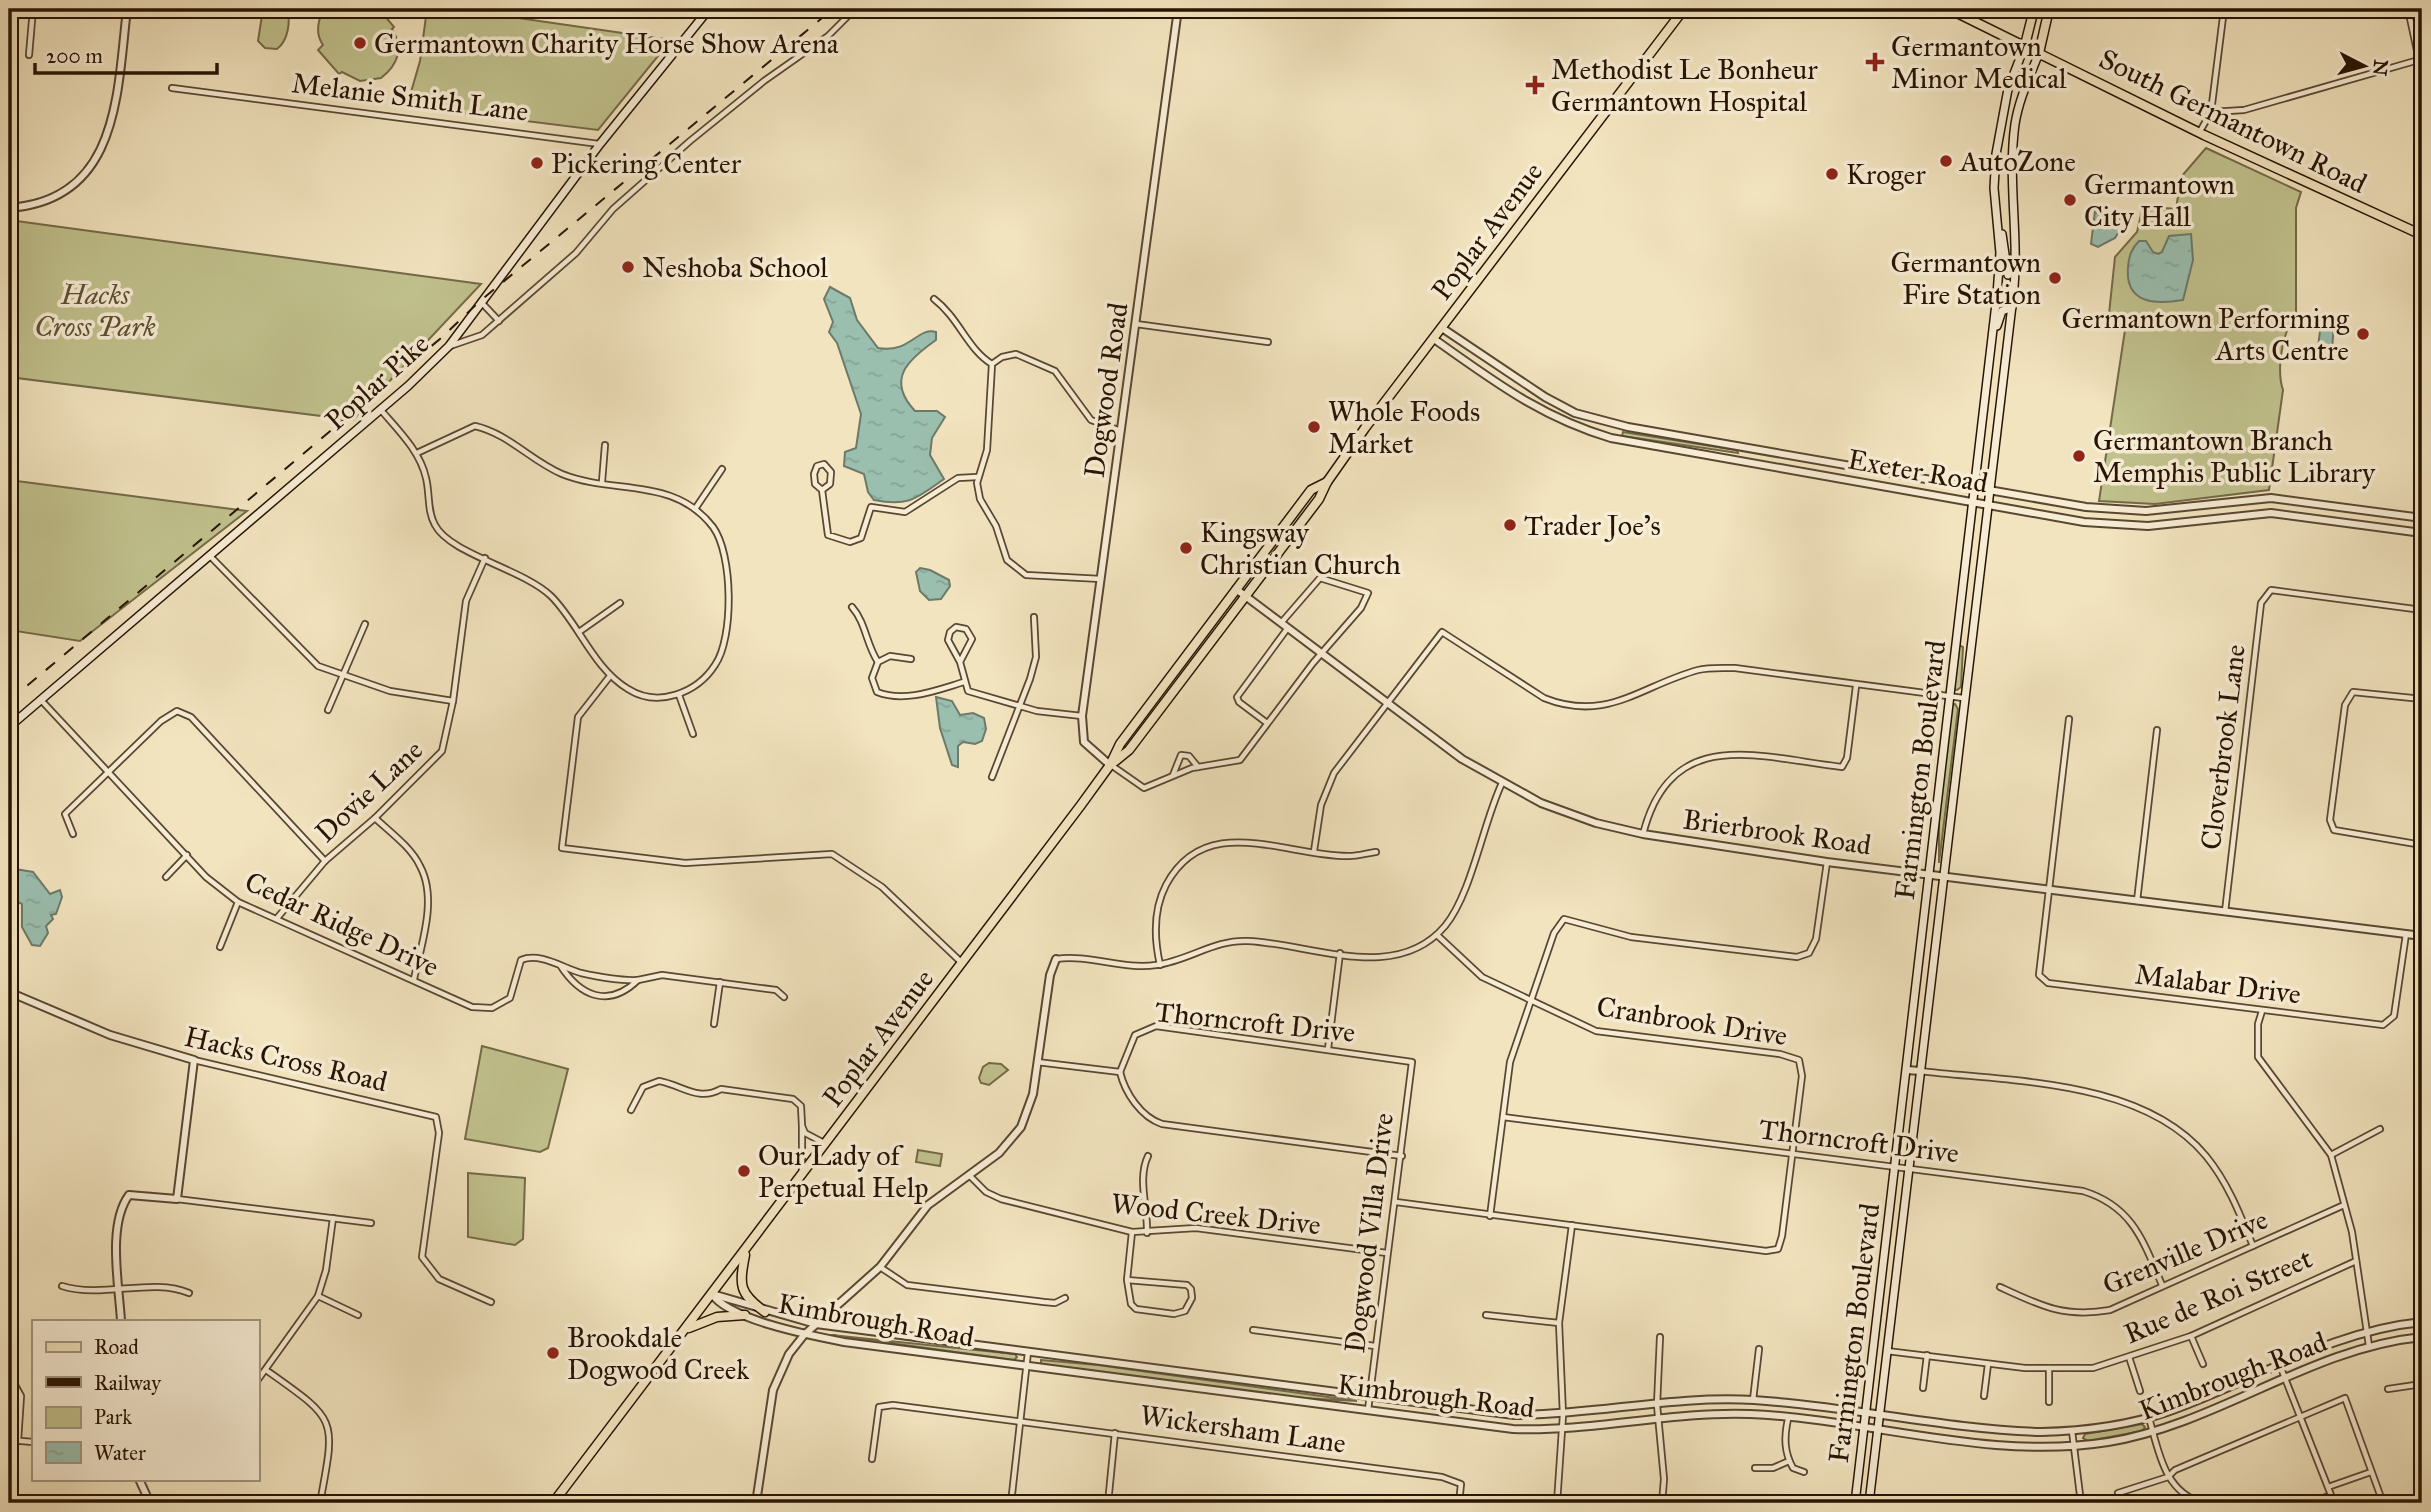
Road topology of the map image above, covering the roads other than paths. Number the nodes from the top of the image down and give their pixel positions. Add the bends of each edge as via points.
1 (33, 9) edge
2 (127, 9) edge
3 (709, 9) edge
4 (855, 9) edge
5 (1178, 9) edge
6 (1684, 9) edge
7 (1949, 9) edge
8 (2034, 9) edge
9 (2049, 9) edge
10 (2224, 9) edge
11 (2408, 9) edge
12 (2025, 45) junction
13 (2039, 53) junction
14 (29, 55) dead end
15 (2421, 59) edge
16 (172, 88) dead end
17 (2211, 112) junction
18 (2199, 133) junction
19 (600, 144) junction
20 (9, 208) edge
21 (2422, 235) edge
22 (2008, 275) junction
23 (934, 299) dead end
24 (480, 301) junction
25 (2012, 307) junction
26 (499, 321) junction
27 (1136, 324) junction
28 (1442, 328) junction
29 (1434, 339) junction
30 (1268, 342) dead end
31 (1992, 345) junction
32 (449, 346) junction
33 (992, 364) junction
34 (1989, 368) junction
35 (2005, 370) junction
36 (380, 409) junction
37 (1121, 431) junction
38 (605, 445) dead end
39 (417, 453) junction
40 (722, 470) dead end
41 (977, 477) junction
42 (602, 482) junction
43 (1327, 482) junction
44 (1974, 486) junction
45 (1990, 489) junction
46 (822, 490) junction
47 (1972, 502) junction
48 (1989, 504) junction
49 (695, 509) junction
50 (2422, 518) edge
51 (2422, 533) edge
52 (210, 556) junction
53 (485, 558) junction
54 (1101, 579) junction
55 (1236, 589) junction
56 (1247, 598) junction
57 (620, 603) dead end
58 (852, 607) dead end
59 (2422, 610) edge
60 (1034, 617) dead end
61 (1280, 623) junction
62 (365, 624) dead end
63 (1287, 629) junction
64 (579, 632) junction
65 (1321, 654) junction
66 (911, 659) dead end
67 (878, 662) junction
68 (960, 662) junction
69 (345, 675) junction
70 (610, 676) junction
71 (964, 682) junction
72 (1856, 686) junction
73 (679, 695) junction
74 (1949, 697) junction
75 (1963, 698) junction
76 (2422, 699) edge
77 (41, 700) junction
78 (453, 701) junction
79 (1386, 703) junction
80 (1020, 705) junction
81 (328, 710) dead end
82 (1082, 716) junction
83 (2069, 719) dead end
84 (1267, 723) junction
85 (9, 727) edge
86 (2157, 730) dead end
87 (693, 734) dead end
88 (1110, 765) junction
89 (1198, 767) junction
90 (109, 770) junction
91 (1172, 776) junction
92 (992, 777) dead end
93 (1502, 783) junction
94 (375, 818) junction
95 (2422, 818) edge
96 (73, 834) dead end
97 (1643, 834) junction
98 (2420, 845) edge
99 (1314, 851) junction
100 (1376, 852) dead end
101 (187, 855) junction
102 (325, 861) junction
103 (1828, 862) junction
104 (1929, 875) junction
105 (1942, 876) junction
106 (166, 877) dead end
107 (2047, 890) junction
108 (2137, 901) junction
109 (238, 902) junction
110 (2225, 912) junction
111 (278, 918) junction
112 (2406, 934) junction
113 (1437, 935) junction
114 (2422, 936) edge
115 (220, 947) dead end
116 (1340, 953) junction
117 (1055, 959) joint
118 (962, 963) junction
119 (560, 965) junction
120 (1160, 965) junction
121 (414, 979) junction
122 (638, 980) junction
123 (720, 982) junction
124 (9, 992) edge
125 (784, 998) dead end
126 (1532, 1002) junction
127 (2262, 1011) junction
128 (714, 1024) dead end
129 (1328, 1049) junction
130 (194, 1060) junction
131 (1037, 1062) junction
132 (1412, 1062) joint
133 (1907, 1070) junction
134 (1920, 1071) junction
135 (1120, 1072) junction
136 (631, 1110) dead end
137 (1503, 1117) junction
138 (802, 1126) junction
139 (2380, 1129) dead end
140 (827, 1145) junction
141 (1792, 1154) junction
142 (2331, 1155) junction
143 (1148, 1156) dead end
144 (1402, 1156) junction
145 (1895, 1167) junction
146 (1909, 1169) junction
147 (968, 1175) junction
148 (803, 1176) junction
149 (177, 1199) junction
150 (1396, 1202) junction
151 (2344, 1205) junction
152 (1490, 1216) junction
153 (333, 1218) junction
154 (371, 1223) dead end
155 (1572, 1225) junction
156 (1132, 1232) junction
157 (1147, 1233) junction
158 (2253, 1246) junction
159 (746, 1252) junction
160 (1387, 1253) junction
161 (2356, 1261) junction
162 (880, 1267) junction
163 (1127, 1280) junction
164 (2162, 1285) junction
165 (62, 1286) dead end
166 (2000, 1287) dead end
167 (119, 1291) junction
168 (189, 1293) dead end
169 (712, 1294) junction
170 (318, 1296) junction
171 (1065, 1298) dead end
172 (491, 1302) dead end
173 (765, 1312) junction
174 (358, 1315) dead end
175 (745, 1315) junction
176 (1486, 1315) dead end
177 (121, 1320) edge
178 (2422, 1322) edge
179 (1559, 1323) junction
180 (816, 1325) junction
181 (687, 1329) junction
182 (1253, 1330) dead end
183 (2367, 1331) junction
184 (804, 1335) junction
185 (2191, 1336) junction
186 (1660, 1337) dead end
187 (2422, 1337) edge
188 (1375, 1346) junction
189 (2370, 1346) junction
190 (1759, 1349) dead end
191 (1887, 1350) junction
192 (1028, 1352) junction
193 (1927, 1355) junction
194 (2129, 1357) junction
195 (2279, 1363) junction
196 (1988, 1364) junction
197 (2203, 1364) dead end
198 (1026, 1366) junction
199 (2049, 1368) junction
200 (266, 1370) junction
201 (9, 1374) edge
202 (2286, 1378) junction
203 (259, 1379) edge
204 (2422, 1384) edge
205 (1923, 1388) dead end
206 (2388, 1389) dead end
207 (2140, 1391) dead end
208 (1370, 1396) junction
209 (1984, 1396) dead end
210 (1753, 1400) junction
211 (2049, 1402) dead end
212 (1657, 1405) junction
213 (1368, 1410) junction
214 (1865, 1413) junction
215 (1563, 1415) junction
216 (1879, 1415) junction
217 (2301, 1416) junction
218 (2149, 1418) junction
219 (1788, 1419) junction
220 (1657, 1420) junction
221 (1019, 1422) junction
222 (1864, 1428) junction
223 (1878, 1429) junction
224 (1563, 1431) junction
225 (2072, 1432) junction
226 (2153, 1432) junction
227 (1115, 1433) junction
228 (9, 1440) edge
229 (18, 1441) junction
230 (32, 1442) edge
231 (2073, 1446) junction
232 (872, 1459) dead end
233 (1789, 1461) junction
234 (1755, 1468) dead end
235 (1804, 1472) dead end
236 (2371, 1472) junction
237 (2168, 1477) junction
238 (139, 1480) edge
239 (2328, 1487) junction
240 (2118, 1493) dead end
241 (150, 1503) edge
242 (320, 1503) edge
243 (553, 1503) edge
244 (756, 1503) edge
245 (1011, 1503) edge
246 (1108, 1503) edge
247 (1459, 1503) edge
248 (1557, 1503) edge
249 (1662, 1503) edge
250 (1855, 1503) edge
251 (1869, 1503) edge
252 (2081, 1503) edge
253 (2203, 1503) edge
254 (2311, 1503) edge
255 (2383, 1503) edge

1 - 14 street
2 - 20 street via 107,141 79,179 46,200
3 - 19 main road, Poplar Pike
4 - 26 street via 828,36 764,81 612,209 576,253
5 - 27 street, Dogwood Road
6 - 28 main road, Poplar Avenue
7 - 12 main road, South Germantown Road
8 - 12 main road
9 - 13 main road
10 - 17 street
11 - 15 street
12 - 13 main road, South Germantown Road
12 - 22 main road, Farmington Boulevard via 2008,89 1994,188
13 - 18 main road, South Germantown Road
13 - 22 main road, Farmington Boulevard via 2020,100 2012,158
15 - 17 street via 2244,110
16 - 19 street, Melanie Smith Lane
17 - 18 street
18 - 21 main road, South Germantown Road
19 - 24 main road, Poplar Pike
22 - 25 main road, Farmington Boulevard
22 - 31 main road, Farmington Boulevard
23 - 33 street via 954,316 977,351
24 - 26 street
24 - 32 main road, Poplar Pike
25 - 31 main road via 2002,311
25 - 35 main road, Farmington Boulevard
26 - 32 street via 482,335
27 - 30 street
27 - 37 street, Dogwood Road
28 - 29 main road, Poplar Avenue
28 - 44 street, Exeter Road via 1575,413 1637,429
29 - 43 main road, Poplar Avenue
29 - 47 street, Exeter Road via 1538,410 1612,439
31 - 34 main road, Farmington Boulevard
32 - 36 main road, Poplar Pike
33 - 37 street via 1016,354 1055,371 1091,420
33 - 41 street via 987,450
34 - 35 main road
34 - 44 main road, Farmington Boulevard
35 - 45 main road, Farmington Boulevard
36 - 39 street
36 - 52 main road, Poplar Pike
37 - 54 street, Dogwood Road
38 - 42 street
39 - 42 street via 475,426 495,431 561,473
39 - 53 street via 435,525 447,540
40 - 49 street
41 - 46 street via 958,478 905,512 871,507 861,538 850,542 828,535
41 - 54 street via 980,499 996,526 1006,560 1026,575
42 - 49 street via 661,492
43 - 55 main road, Poplar Avenue via 1311,490
43 - 56 main road, Poplar Avenue
44 - 45 street, Exeter Road
44 - 47 main road, Farmington Boulevard
45 - 48 main road, Farmington Boulevard
45 - 50 street, Exeter Road via 2086,507 2146,511 2271,498
46 - 46 street via 830,484 831,472 820,464 814,480
47 - 48 street, Exeter Road
47 - 74 main road, Farmington Boulevard
48 - 51 street, Exeter Road via 2084,522 2148,526 2271,513
48 - 75 main road, Farmington Boulevard
49 - 73 street via 714,529 730,583 716,664 698,684
52 - 69 street via 318,666
52 - 77 main road, Poplar Pike
53 - 64 street via 551,596
53 - 78 street, Dovie Lane via 466,601
54 - 82 street, Dogwood Road
55 - 56 street, Brierbrook Road
55 - 88 main road, Poplar Avenue via 1120,744
56 - 61 street, Brierbrook Road
56 - 88 main road, Poplar Avenue via 1129,750
57 - 64 street
58 - 67 street via 862,618 869,648
59 - 110 street, Cloverbrook Lane via 2271,590 2261,603
60 - 80 street via 1036,657
61 - 63 street, Brierbrook Road
61 - 65 street via 1320,578 1368,593 1361,608
62 - 69 street
63 - 65 street, Brierbrook Road
63 - 84 street via 1237,696
64 - 70 street
65 - 79 street, Brierbrook Road
65 - 84 street
66 - 67 street via 890,656
67 - 71 street via 873,686 887,696
68 - 68 street via 972,639 966,629 956,627 948,640
68 - 71 street
69 - 78 street via 390,691
69 - 81 street
70 - 73 street via 630,691 653,699
70 - 118 street via 578,717 562,848 685,863 832,854 882,887
71 - 80 street via 972,692
72 - 74 street
72 - 79 street via 1735,668 1700,669 1586,709 1544,698 1442,632
72 - 97 street via 1842,767 1727,754 1704,758 1662,786
73 - 87 street
74 - 75 street
74 - 104 main road, Farmington Boulevard
75 - 105 main road, Farmington Boulevard
76 - 98 street via 2353,692 2345,705 2330,820 2334,830
77 - 85 main road, Poplar Pike
77 - 90 street, Cedar Ridge Drive
78 - 94 street, Dovie Lane via 442,751
79 - 93 street, Brierbrook Road
79 - 99 street via 1329,782
80 - 82 street
80 - 92 street
82 - 88 street, Dogwood Road via 1084,742
83 - 107 street
84 - 89 street via 1240,760
86 - 108 street
88 - 91 street via 1140,788
88 - 118 main road, Poplar Avenue
89 - 91 street
89 - 91 street via 1189,756 1181,755
90 - 96 street via 65,814
90 - 101 street, Cedar Ridge Drive
90 - 102 street via 177,711 191,717
93 - 97 street, Brierbrook Road via 1569,814
93 - 113 street via 1457,907
94 - 102 street, Dovie Lane
94 - 121 street via 421,866 428,890
95 - 98 street
97 - 103 street, Brierbrook Road
99 - 100 street via 1348,856
99 - 120 street via 1228,842 1185,860 1157,906
101 - 106 street
101 - 109 street, Cedar Ridge Drive
102 - 111 street, Dovie Lane
103 - 104 street, Brierbrook Road
103 - 126 street via 1816,939 1809,953 1797,957 1631,937 1564,919 1554,933
104 - 105 street, Brierbrook Road
104 - 133 main road, Farmington Boulevard
105 - 107 street, Brierbrook Road
105 - 134 main road, Farmington Boulevard
107 - 108 street, Brierbrook Road
107 - 127 street, Malabar Drive via 2039,975 2048,983
108 - 110 street, Brierbrook Road
109 - 111 street, Cedar Ridge Drive
109 - 115 street
110 - 112 street, Brierbrook Road
111 - 121 street, Cedar Ridge Drive
112 - 114 street, Brierbrook Road
112 - 127 street, Malabar Drive via 2394,1016 2383,1026
113 - 116 street via 1415,950 1395,956
113 - 126 street, Cranbrook Drive via 1482,977
116 - 120 street via 1247,940 1220,944
116 - 129 street
117 - 120 street
117 - 131 street
118 - 140 main road, Poplar Avenue
119 - 121 street, Cedar Ridge Drive via 521,960 510,998 492,1008 456,1001
119 - 122 street via 593,976
119 - 122 street via 573,985 600,995 615,995
122 - 123 street via 662,975
123 - 125 street via 776,990
123 - 128 street
124 - 130 street, Hacks Cross Road via 113,1036
126 - 137 street via 1510,1062
126 - 141 street, Cranbrook Drive via 1596,1031 1799,1060 1802,1076
127 - 142 street via 2258,1056
129 - 132 street, Thorncroft Drive
129 - 135 street, Thorncroft Drive via 1156,1026 1135,1035
130 - 149 street
130 - 172 street, Hacks Cross Road via 436,1117 439,1133 422,1243 424,1262 439,1279
131 - 135 street
131 - 147 street via 1021,1127 999,1153
132 - 144 street, Dogwood Villa Drive
133 - 134 street
133 - 145 main road, Farmington Boulevard
134 - 146 main road, Farmington Boulevard
134 - 158 street via 2080,1090 2146,1111 2205,1155 2231,1192
135 - 144 street via 1133,1100 1162,1124
136 - 138 street via 643,1087 659,1081 698,1095 721,1089 793,1099 800,1106
137 - 141 street, Thorncroft Drive
137 - 152 street
138 - 140 street via 805,1133
138 - 148 street
139 - 142 street
140 - 148 main road, Poplar Avenue
141 - 145 street, Thorncroft Drive
141 - 155 street via 1778,1249 1754,1250
142 - 151 street
143 - 157 street via 1142,1175
144 - 150 street, Dogwood Villa Drive
145 - 146 street, Thorncroft Drive
145 - 214 main road, Farmington Boulevard
146 - 164 street, Thorncroft Drive via 2101,1196 2126,1214 2143,1238
146 - 191 main road, Farmington Boulevard
147 - 156 street, Wood Creek Drive via 1001,1199
147 - 162 street via 928,1205
148 - 159 main road, Poplar Avenue
149 - 153 street
149 - 167 street via 129,1195 119,1212 117,1228
150 - 152 street
150 - 160 street, Dogwood Villa Drive
151 - 158 street, Grenville Drive
151 - 161 street
152 - 155 street
153 - 154 street
153 - 170 street
155 - 179 street
156 - 157 street, Wood Creek Drive
156 - 163 street
157 - 160 street, Wood Creek Drive via 1196,1228
158 - 164 street, Grenville Drive
159 - 169 main road, Poplar Avenue
159 - 173 main road via 743,1294
160 - 188 street, Dogwood Villa Drive
161 - 183 street
161 - 185 street, Rue de Roi Street
162 - 171 street via 907,1285 1044,1303
162 - 180 street
163 - 163 street via 1136,1309 1181,1313 1190,1303 1191,1289 1186,1285
164 - 166 street, Grenville Drive via 2110,1310 2075,1314 2054,1312
165 - 167 street via 81,1292
167 - 168 street via 175,1288
167 - 177 street
169 - 173 street, Kimbrough Road
169 - 175 street, Kimbrough Road via 717,1302
169 - 181 main road, Poplar Avenue
170 - 174 street
170 - 200 street
173 - 180 street, Kimbrough Road
175 - 181 main road via 717,1317
175 - 184 street, Kimbrough Road
176 - 179 street
178 - 183 street, Kimbrough Road
179 - 215 street
180 - 184 street
180 - 192 street, Kimbrough Road
181 - 243 main road, Poplar Avenue
182 - 188 street
183 - 189 street
183 - 195 street, Kimbrough Road
184 - 198 street, Kimbrough Road
184 - 244 street via 789,1354 773,1390
185 - 194 street, Rue de Roi Street
185 - 197 street
186 - 212 street
187 - 189 street, Kimbrough Road
188 - 208 street, Dogwood Villa Drive
189 - 202 street, Kimbrough Road
190 - 210 street
191 - 193 street, Rue de Roi Street
191 - 216 main road, Farmington Boulevard
192 - 198 street
192 - 208 street, Kimbrough Road
193 - 196 street, Rue de Roi Street
193 - 205 street
194 - 199 street, Rue de Roi Street via 2093,1368
194 - 207 street
195 - 202 street
195 - 218 street, Kimbrough Road
196 - 199 street, Rue de Roi Street
196 - 209 street
198 - 213 street, Kimbrough Road
198 - 221 street
199 - 211 street
200 - 203 street
200 - 242 street via 317,1408 326,1422 331,1441
201 - 229 street via 20,1396
202 - 217 street
202 - 226 street, Kimbrough Road
204 - 206 street
208 - 213 street, Dogwood Villa Drive
208 - 215 street, Kimbrough Road via 1514,1415
210 - 212 street, Kimbrough Road
210 - 214 street, Kimbrough Road
212 - 215 street, Kimbrough Road
212 - 220 street
213 - 224 street, Kimbrough Road
214 - 216 street, Kimbrough Road
214 - 222 main road, Farmington Boulevard
215 - 224 street
216 - 223 main road, Farmington Boulevard
216 - 225 street, Kimbrough Road via 2025,1432
217 - 236 street via 2344,1398
217 - 237 street
217 - 239 street
218 - 225 street, Kimbrough Road
218 - 226 street
219 - 220 street, Kimbrough Road via 1751,1414
219 - 222 street, Kimbrough Road
219 - 233 street via 1784,1446
220 - 224 street, Kimbrough Road
220 - 249 street
221 - 227 street, Wickersham Lane
221 - 232 street, Wickersham Lane via 893,1405 879,1408
221 - 245 street
222 - 223 street, Kimbrough Road
222 - 250 main road, Farmington Boulevard
223 - 231 street, Kimbrough Road via 2020,1447
223 - 251 main road, Farmington Boulevard
224 - 248 street
225 - 231 street
226 - 231 street, Kimbrough Road
226 - 237 street
227 - 246 street
227 - 247 street, Wickersham Lane via 1442,1477 1461,1484
228 - 229 street
229 - 230 street
231 - 252 street
233 - 234 street via 1773,1468
233 - 235 street
236 - 239 street
236 - 255 street
237 - 240 street
237 - 253 street via 2180,1492
238 - 241 street
239 - 254 street via 2330,1495

